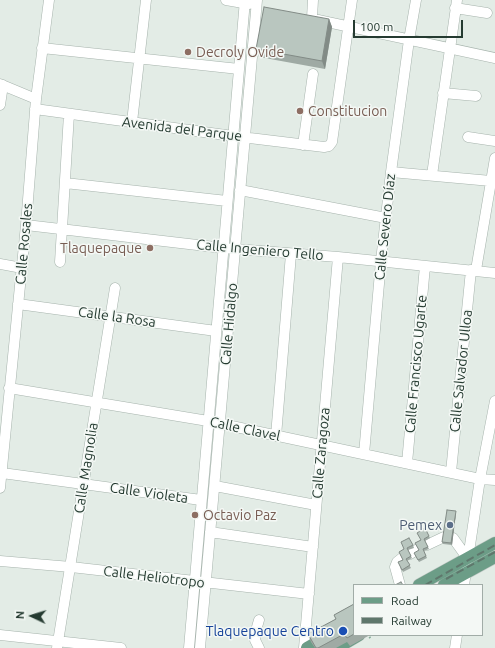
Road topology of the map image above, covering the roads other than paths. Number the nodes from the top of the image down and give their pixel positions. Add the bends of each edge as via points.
1 (49, 0) edge
2 (146, 0) edge
3 (226, 0) edge
4 (313, 0) edge
5 (352, 0) edge
6 (416, 0) edge
7 (244, 2) edge
8 (259, 4) edge
9 (456, 4) edge
10 (487, 13) dead end
11 (347, 26) junction
12 (409, 40) junction
13 (42, 48) junction
14 (450, 48) junction
15 (139, 58) junction
16 (495, 58) edge
17 (239, 69) junction
18 (313, 74) dead end
19 (2, 84) edge
20 (443, 93) junction
21 (476, 96) dead end
22 (35, 104) junction
23 (0, 105) edge
24 (69, 114) junction
25 (132, 122) junction
26 (233, 136) junction
27 (245, 137) junction
28 (468, 137) dead end
29 (495, 141) edge
30 (303, 145) junction
31 (495, 158) edge
32 (391, 172) junction
33 (432, 175) junction
34 (491, 181) junction
35 (64, 183) junction
36 (240, 190) junction
37 (227, 201) junction
38 (386, 218) junction
39 (26, 225) junction
40 (61, 229) junction
41 (223, 248) junction
42 (235, 249) junction
43 (291, 254) junction
44 (338, 257) junction
45 (381, 261) junction
46 (60, 262) dead end
47 (0, 264) edge
48 (425, 266) junction
49 (22, 268) junction
50 (473, 270) junction
51 (495, 273) edge
52 (115, 288) dead end
53 (18, 304) junction
54 (110, 316) junction
55 (216, 330) junction
56 (9, 388) junction
57 (495, 401) edge
58 (96, 402) junction
59 (208, 421) junction
60 (220, 424) junction
61 (276, 436) junction
62 (322, 445) junction
63 (364, 454) junction
64 (407, 463) junction
65 (451, 472) junction
66 (2, 473) junction
67 (480, 478) junction
68 (495, 480) edge
69 (84, 483) junction
70 (214, 486) junction
71 (0, 488) edge
72 (201, 500) junction
73 (316, 505) junction
74 (210, 532) junction
75 (495, 543) edge
76 (313, 547) junction
77 (495, 557) edge
78 (468, 559) junction
79 (0, 561) edge
80 (71, 567) junction
81 (466, 572) junction
82 (194, 581) junction
83 (206, 582) junction
84 (400, 584) edge
85 (421, 584) edge
86 (446, 584) edge
87 (464, 584) edge
88 (309, 594) junction
89 (259, 620) dead end
90 (353, 622) edge
91 (0, 635) edge
92 (357, 636) edge
93 (457, 636) edge
94 (57, 644) edge
95 (121, 648) edge
96 (189, 648) edge
97 (200, 648) edge
98 (259, 648) edge
99 (305, 648) edge
100 (337, 648) edge
101 (455, 648) edge

1 - 13 street, Calle Rosales
2 - 15 street
3 - 7 street
4 - 11 street via 308,18
5 - 11 street
6 - 12 street, Calle Severo Díaz
7 - 8 street
7 - 17 street, Calle Hidalgo
8 - 27 street, Calle Hidalgo
9 - 10 street
9 - 14 street
11 - 12 street
11 - 30 street, Avenida del Parque via 332,142 324,147
12 - 14 street
12 - 32 street, Calle Severo Díaz
13 - 15 street
13 - 22 street, Calle Rosales
14 - 16 street
14 - 20 street
15 - 17 street
15 - 25 street
17 - 26 street, Calle Hidalgo
18 - 30 street
19 - 22 street, Avenida del Parque
19 - 23 street
20 - 21 street
20 - 33 street
22 - 24 street, Avenida del Parque
22 - 39 street, Calle Rosales
24 - 25 street, Avenida del Parque
24 - 35 street
25 - 26 street, Avenida del Parque
26 - 27 street, Avenida del Parque
26 - 37 street, Calle Hidalgo
27 - 30 street, Avenida del Parque
27 - 36 street, Calle Hidalgo
28 - 29 street
31 - 34 street, Calle Salvador Ulloa
32 - 33 street
32 - 38 street, Calle Severo Díaz
33 - 34 street
34 - 50 street, Calle Salvador Ulloa
35 - 37 street
35 - 40 street
36 - 38 street
36 - 42 street, Calle Hidalgo
37 - 41 street, Calle Hidalgo
38 - 45 street, Calle Severo Díaz
39 - 40 street, Calle Ingeniero Tello
39 - 49 street, Calle Rosales
40 - 41 street, Calle Ingeniero Tello
40 - 46 street
41 - 42 street, Calle Ingeniero Tello
41 - 55 street, Calle Hidalgo
42 - 43 street, Calle Ingeniero Tello
42 - 60 street, Calle Hidalgo
43 - 44 street, Calle Ingeniero Tello
43 - 61 street
44 - 45 street, Calle Ingeniero Tello
44 - 62 street, Calle Zaragoza
45 - 48 street, Calle Ingeniero Tello
45 - 63 street, Calle Severo Díaz
47 - 49 street
48 - 50 street, Calle Ingeniero Tello
48 - 64 street, Calle Francisco Ugarte
49 - 53 street, Calle Rosales
50 - 51 street, Calle Ingeniero Tello
50 - 65 street, Calle Salvador Ulloa
52 - 54 street, Calle Magnolia
53 - 54 street, Calle la Rosa
53 - 56 street, Calle Rosales
54 - 55 street, Calle la Rosa
54 - 58 street, Calle Magnolia
55 - 59 street, Calle Hidalgo
56 - 58 street, Calle Clavel
56 - 66 street, Calle Rosales
57 - 67 street
58 - 59 street, Calle Clavel
58 - 69 street, Calle Magnolia
59 - 60 street, Calle Clavel
59 - 72 street, Calle Hidalgo
60 - 61 street, Calle Clavel
60 - 70 street, Calle Hidalgo
61 - 62 street, Calle Clavel
62 - 63 street, Calle Clavel
62 - 73 street, Calle Zaragoza
63 - 64 street, Calle Clavel
64 - 65 street, Calle Clavel
65 - 67 street, Calle Clavel
66 - 69 street, Calle Violeta
66 - 71 street, Calle Rosales
67 - 68 street, Calle Clavel
67 - 78 street
69 - 72 street, Calle Violeta
69 - 80 street, Calle Magnolia
70 - 73 street
70 - 74 street, Calle Hidalgo
72 - 82 street, Calle Hidalgo
73 - 76 street, Calle Zaragoza
74 - 76 street
74 - 83 street, Calle Hidalgo
75 - 78 main road
76 - 88 street, Calle Zaragoza
77 - 81 main road
78 - 81 street
78 - 84 street via 448,537 414,551 396,565
78 - 85 main road
79 - 80 street, Calle Heliotropo
80 - 82 street, Calle Heliotropo
80 - 94 street, Calle Magnolia
81 - 86 main road
81 - 87 street
82 - 83 street, Calle Heliotropo
82 - 96 street, Calle Hidalgo
83 - 88 street, Calle Heliotropo
83 - 97 street, Calle Hidalgo
88 - 99 street, Calle Zaragoza
89 - 98 street via 255,640
90 - 99 main road
91 - 94 street
92 - 100 main road
93 - 101 street
94 - 95 street

